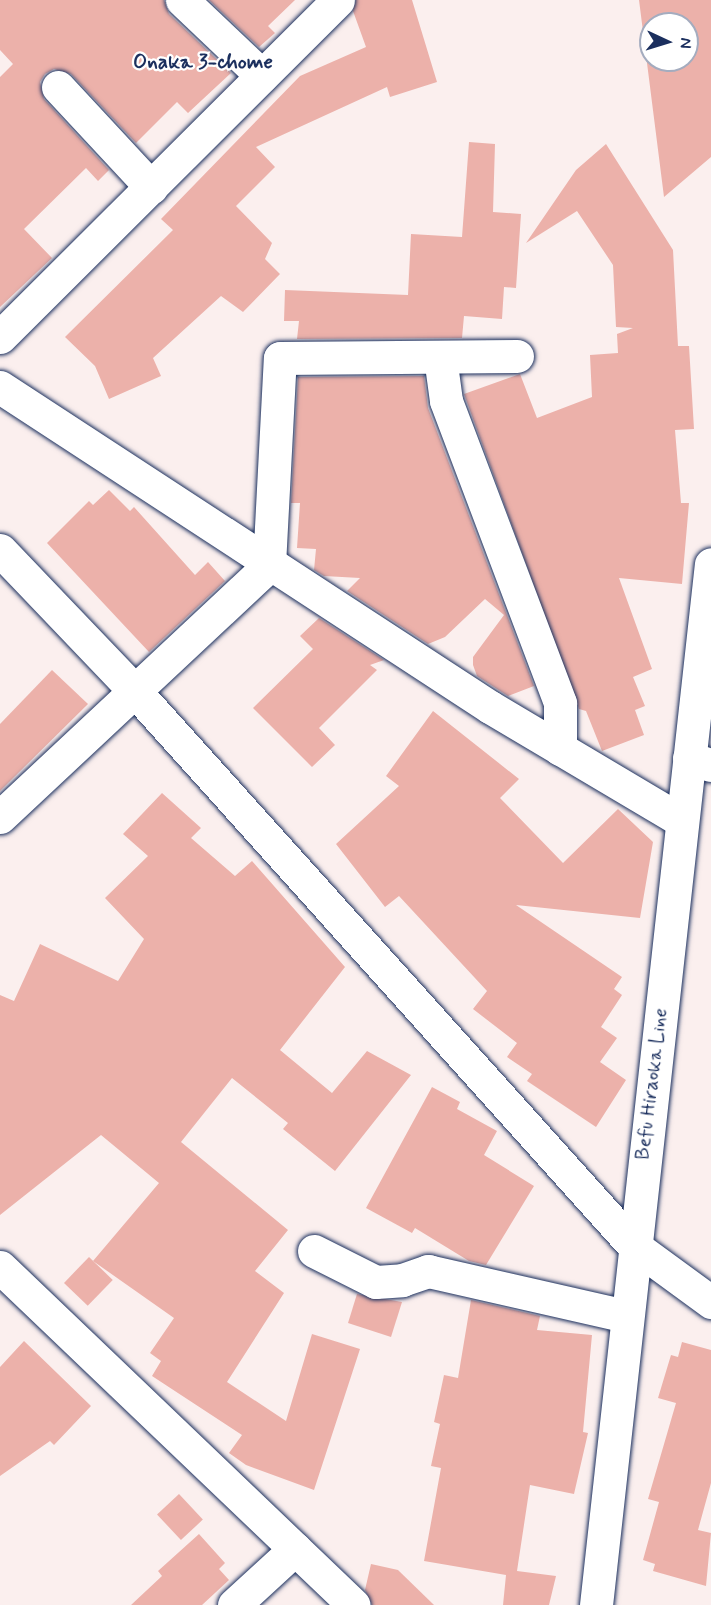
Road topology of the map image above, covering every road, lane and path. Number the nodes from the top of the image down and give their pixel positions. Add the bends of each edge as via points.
1 (182, 0) edge
2 (338, 0) edge
3 (262, 76) junction
4 (58, 87) dead end
5 (151, 187) junction
6 (0, 337) edge
7 (517, 356) dead end
8 (440, 357) junction
9 (0, 387) edge
10 (0, 550) edge
11 (711, 564) edge
12 (269, 565) junction
13 (134, 690) junction
14 (560, 748) junction
15 (700, 762) edge
16 (0, 817) edge
17 (682, 821) junction
18 (633, 1245) junction
19 (314, 1251) dead end
20 (0, 1267) edge
21 (711, 1302) edge
22 (626, 1316) junction
23 (295, 1549) junction
24 (234, 1605) edge
25 (354, 1605) edge
26 (596, 1605) edge

1 - 3 street
2 - 3 street
3 - 5 street
4 - 5 street
5 - 6 street
7 - 8 street
8 - 12 street via 280,358
8 - 14 street via 446,401 560,703
9 - 12 street
10 - 13 street
11 - 15 street, Befu Hiraoka Line
12 - 13 street
12 - 14 street
13 - 16 street
13 - 18 street
14 - 17 street
15 - 17 street, Befu Hiraoka Line
17 - 18 street, Befu Hiraoka Line
18 - 21 street
18 - 22 street, Befu Hiraoka Line
19 - 22 street via 376,1282 402,1280 428,1270
20 - 23 street
22 - 26 street, Befu Hiraoka Line
23 - 24 street
23 - 25 street

